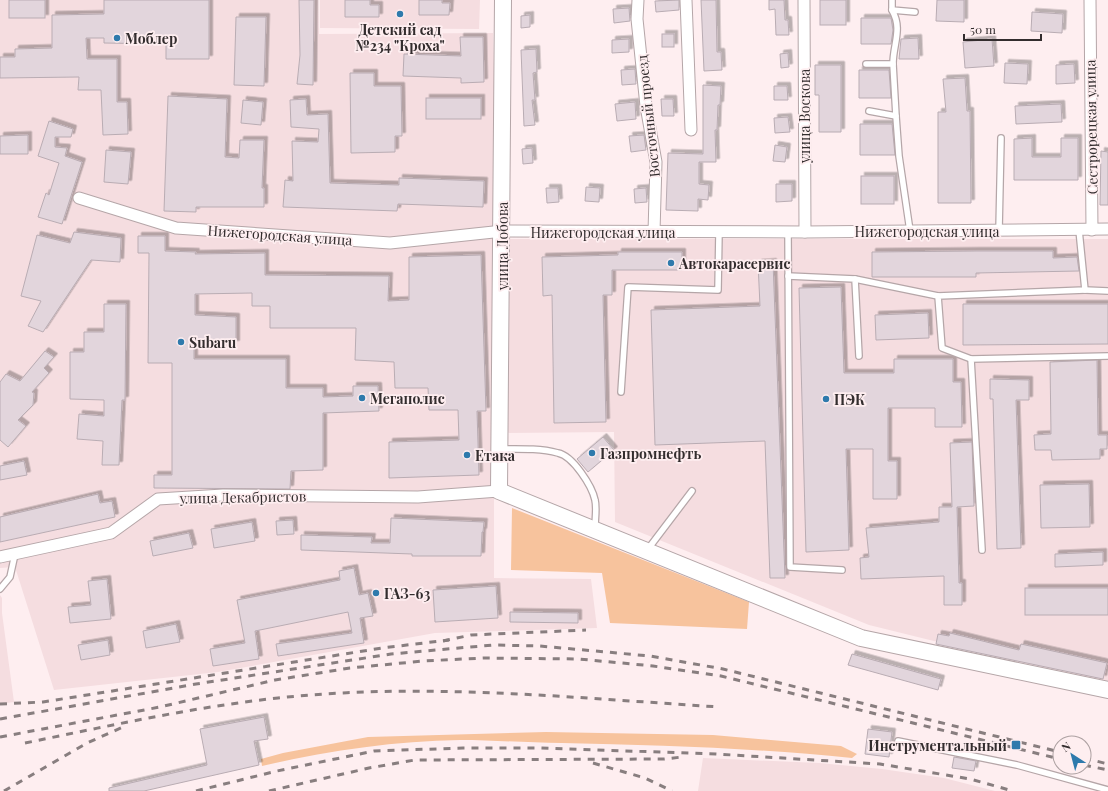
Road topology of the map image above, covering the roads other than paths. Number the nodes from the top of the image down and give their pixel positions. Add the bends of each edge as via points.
1 (503, 0) edge
2 (638, 0) edge
3 (686, 0) edge
4 (804, 0) edge
5 (892, 0) edge
6 (1090, 0) edge
7 (892, 10) junction
8 (915, 12) dead end
9 (866, 64) dead end
10 (893, 64) junction
11 (869, 111) dead end
12 (896, 116) junction
13 (691, 130) dead end
14 (1001, 138) dead end
15 (79, 198) dead end
16 (1108, 229) edge
17 (1079, 230) junction
18 (1092, 230) junction
19 (503, 231) junction
20 (910, 231) junction
21 (999, 231) junction
22 (654, 232) junction
23 (719, 232) junction
24 (788, 232) junction
25 (805, 232) junction
26 (788, 276) junction
27 (855, 279) junction
28 (1085, 290) junction
29 (1108, 291) edge
30 (938, 296) junction
31 (860, 356) dead end
32 (1108, 356) edge
33 (971, 359) junction
34 (621, 392) dead end
35 (500, 449) junction
36 (500, 491) junction
37 (692, 491) dead end
38 (595, 530) junction
39 (982, 550) dead end
40 (646, 551) junction
41 (15, 554) junction
42 (0, 557) edge
43 (842, 570) dead end
44 (0, 589) edge
45 (1108, 690) edge
46 (898, 741) dead end
47 (1108, 790) edge

1 - 19 street, улица Лобова
2 - 22 street, Восточный проезд via 637,19 646,106 656,162
3 - 13 street
4 - 25 street, улица Воскова
5 - 7 lane
6 - 18 street, Сестрорецкая улица
7 - 8 lane
7 - 10 lane via 898,19
9 - 10 lane
10 - 12 lane
11 - 12 lane
12 - 20 lane
14 - 21 lane
15 - 19 street, Нижегородская улица via 176,228 390,243
16 - 18 street, Нижегородская улица
17 - 18 street, Нижегородская улица
17 - 21 street, Нижегородская улица
17 - 28 lane
19 - 22 street, Нижегородская улица
19 - 35 street, улица Лобова
20 - 21 street, Нижегородская улица
20 - 25 street, Нижегородская улица
22 - 23 street, Нижегородская улица
23 - 24 street, Нижегородская улица
23 - 34 lane via 718,290 628,287
24 - 25 street, Нижегородская улица
24 - 26 lane
26 - 27 lane
26 - 43 lane via 790,567
27 - 30 lane
27 - 31 lane
28 - 29 lane
28 - 30 lane
30 - 33 lane via 942,348
32 - 33 lane
33 - 39 lane
35 - 36 street, улица Лобова
35 - 38 lane via 533,449 560,453 572,463 591,487 595,501
36 - 38 street
36 - 41 street, улица Декабристов via 418,497 223,495 158,499 111,533
37 - 40 lane
38 - 40 street
40 - 45 street via 861,638
41 - 42 street, улица Декабристов
41 - 44 lane via 10,576
46 - 47 lane via 1016,765

